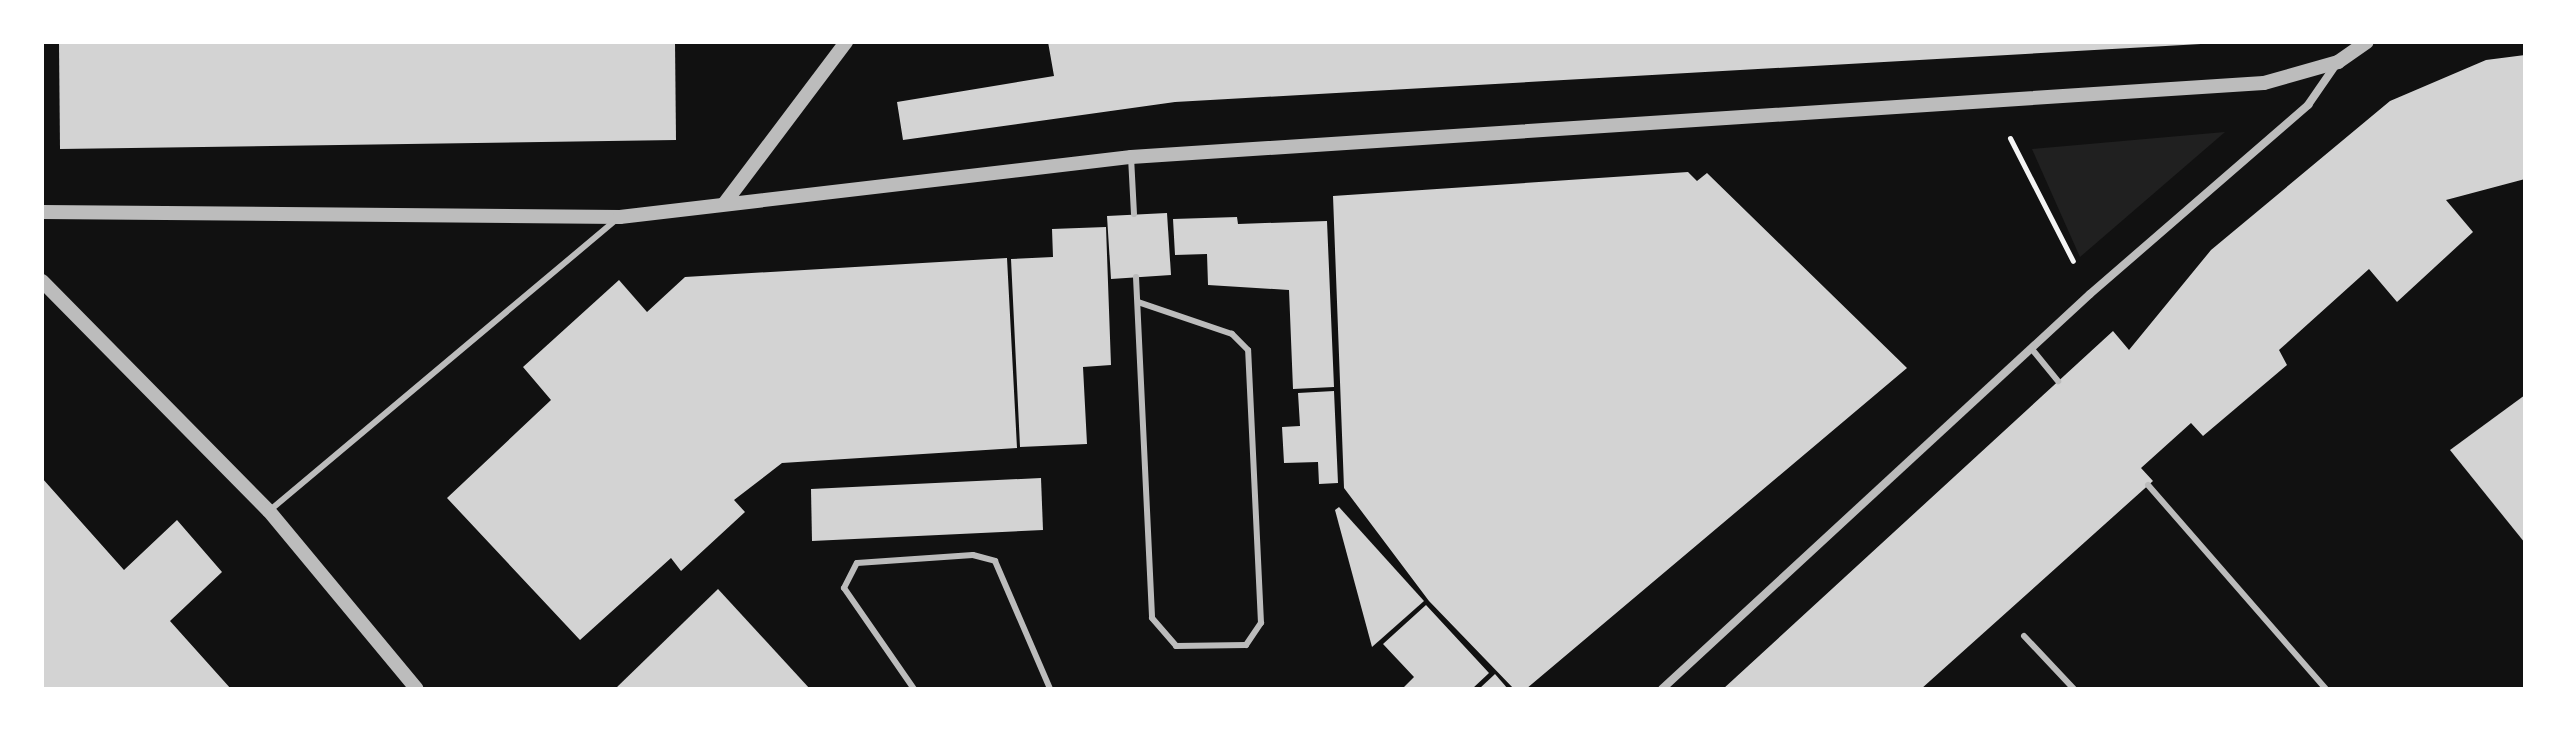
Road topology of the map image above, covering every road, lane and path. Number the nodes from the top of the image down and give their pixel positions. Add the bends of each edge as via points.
1 (846, 42) edge
2 (2367, 42) edge
3 (2338, 62) junction
4 (1993, 106) junction
5 (1131, 157) junction
6 (724, 204) junction
7 (42, 212) edge
8 (1134, 214) dead end
9 (620, 217) junction
10 (1136, 277) dead end
11 (42, 281) edge
12 (2090, 294) junction
13 (1138, 302) junction
14 (2031, 348) junction
15 (2058, 381) dead end
16 (2148, 485) dead end
17 (269, 511) junction
18 (2024, 636) dead end
19 (417, 689) edge
20 (914, 689) edge
21 (1050, 689) edge
22 (1662, 689) edge
23 (2074, 689) edge
24 (2326, 689) edge

1 - 6 street
2 - 3 street
3 - 4 street via 2264,83
3 - 12 street via 2308,105
4 - 5 street
4 - 12 path
5 - 6 street
5 - 8 lane
6 - 9 street
7 - 9 street
9 - 17 lane
10 - 13 lane
11 - 17 street
12 - 14 street
13 - 13 lane via 1152,618 1176,646 1246,645 1261,623 1248,350 1232,334
14 - 15 lane
14 - 22 street
16 - 24 lane
17 - 19 street
18 - 23 lane
20 - 21 lane via 844,588 857,563 973,555 995,561

